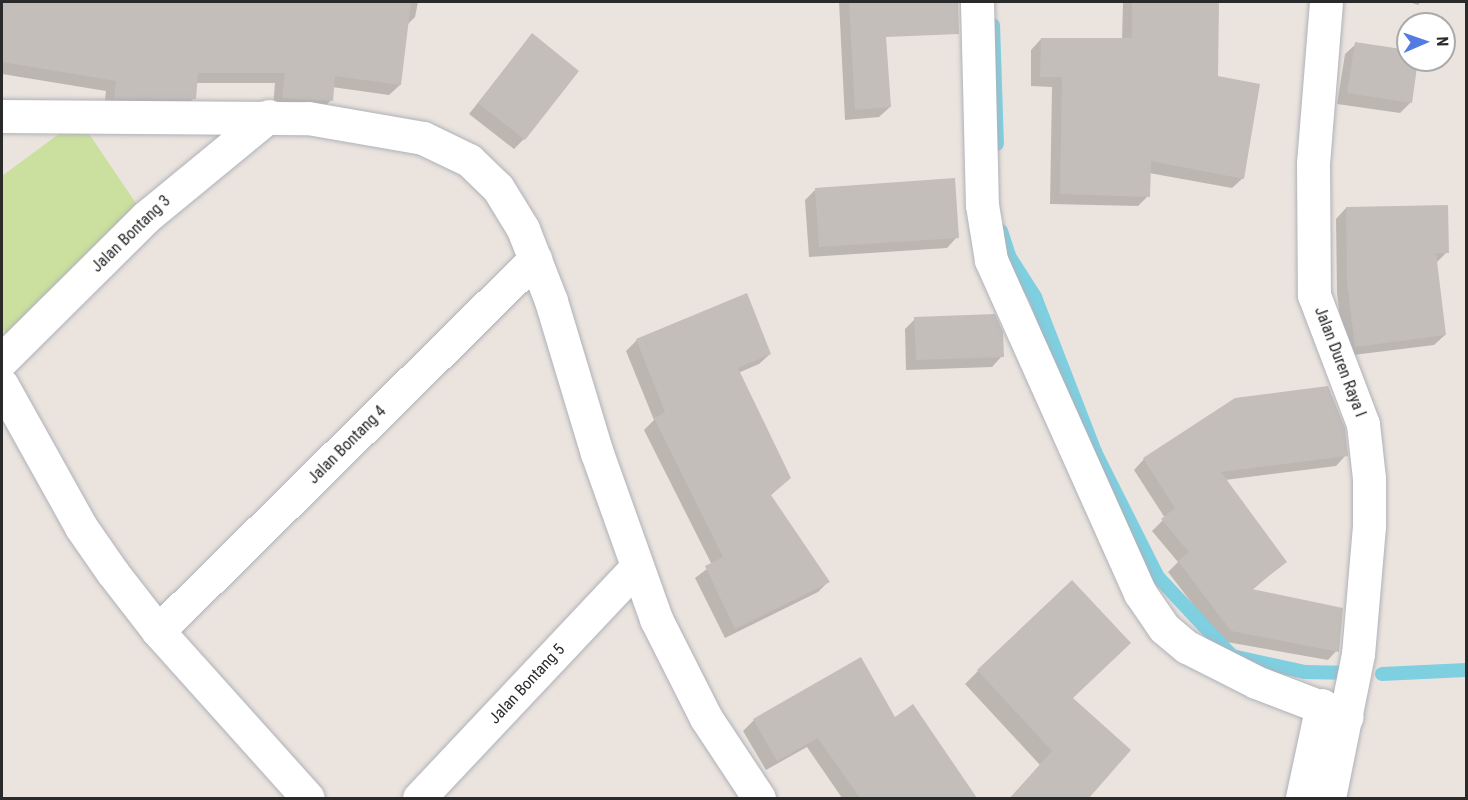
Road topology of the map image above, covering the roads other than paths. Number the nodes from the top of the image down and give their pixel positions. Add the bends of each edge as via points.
1 (977, 2) edge
2 (1326, 2) edge
3 (2, 116) edge
4 (268, 116) junction
5 (535, 259) junction
6 (2, 360) edge
7 (2, 385) edge
8 (636, 569) junction
9 (158, 631) junction
10 (1334, 711) junction
11 (308, 798) edge
12 (419, 798) edge
13 (759, 798) edge
14 (1302, 798) edge
15 (1329, 798) edge

1 - 10 street via 982,205 991,260 1140,592 1164,628 1187,647 1256,682
2 - 10 street, Jalan Duren Raya I via 1313,163 1314,295 1355,398 1367,448 1369,526 1358,654 1350,685
3 - 4 street
4 - 5 street via 383,128 451,149 469,160 511,204
4 - 6 street, Jalan Bontang 3 via 153,210
5 - 8 street
5 - 9 street, Jalan Bontang 4
7 - 9 street via 81,527
8 - 12 street, Jalan Bontang 5
8 - 13 street via 679,670
9 - 11 street
10 - 14 street
10 - 15 street

